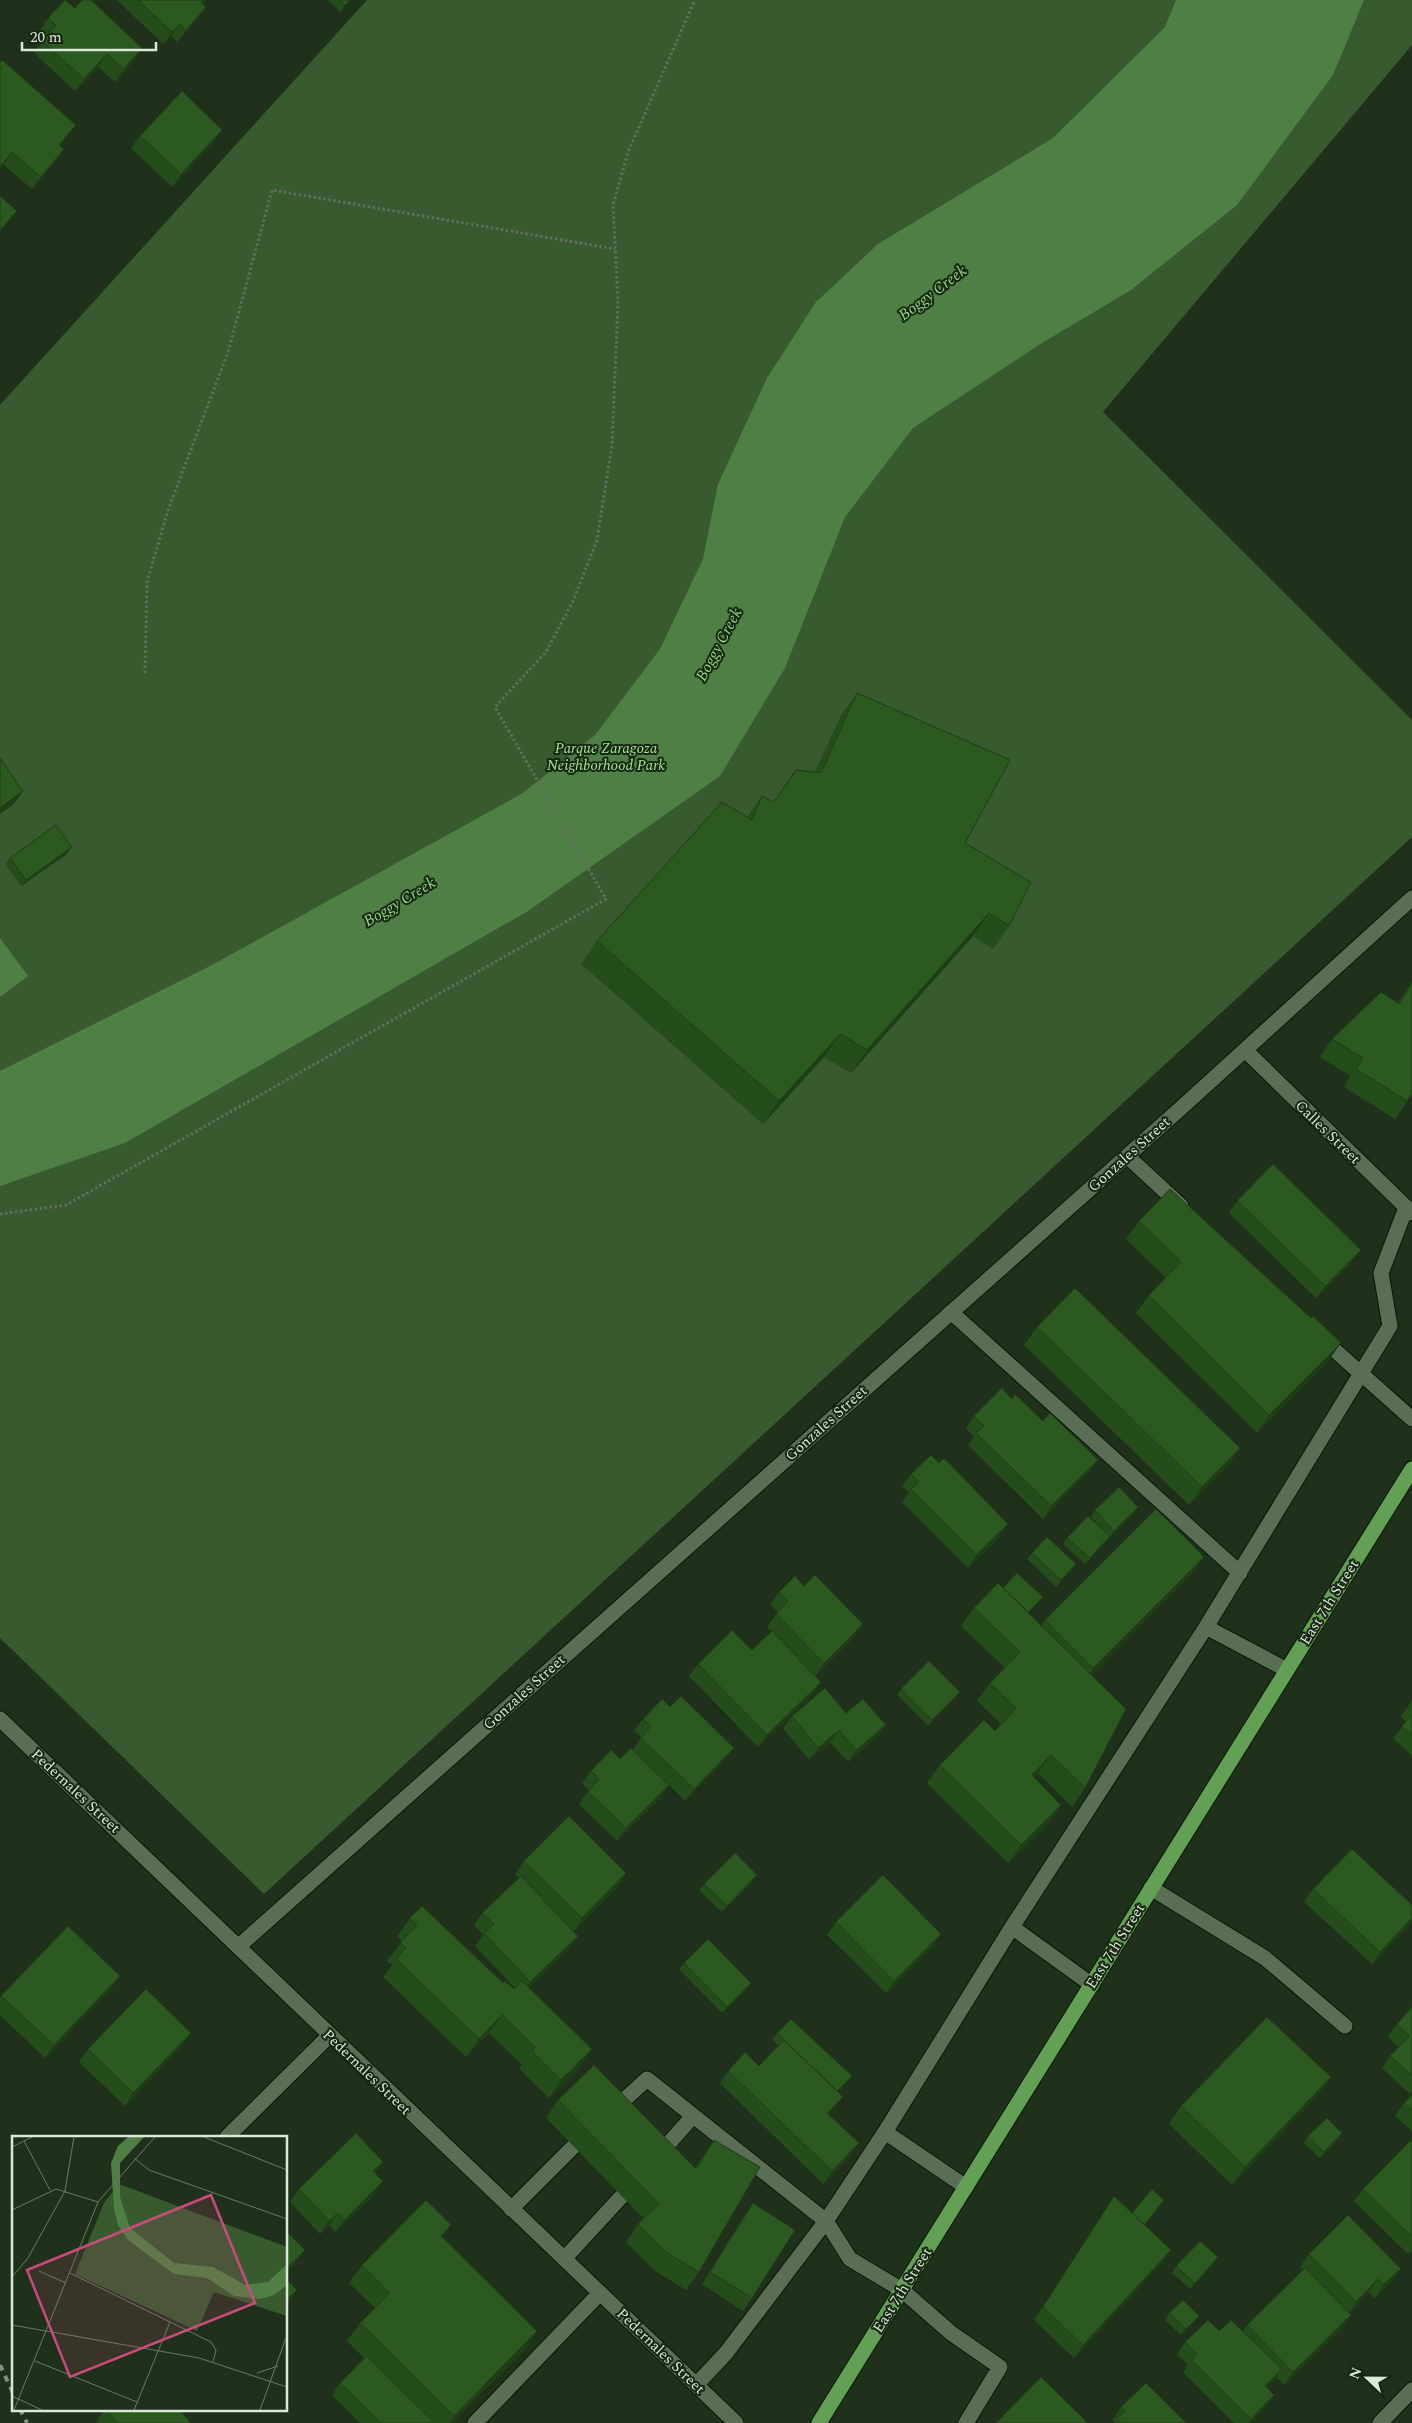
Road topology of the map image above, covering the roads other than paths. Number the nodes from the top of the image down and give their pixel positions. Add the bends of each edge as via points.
1 (1412, 898) edge
2 (1245, 1050) junction
3 (1127, 1156) junction
4 (1409, 1210) edge
5 (1191, 1216) edge
6 (951, 1312) junction
7 (1312, 1329) edge
8 (1361, 1376) junction
9 (1412, 1419) edge
10 (1412, 1469) edge
11 (1240, 1573) junction
12 (1206, 1627) junction
13 (1287, 1670) junction
14 (0, 1719) edge
15 (1151, 1888) junction
16 (1012, 1928) junction
17 (239, 1946) junction
18 (1092, 1984) junction
19 (1345, 2026) dead end
20 (329, 2036) junction
21 (611, 2113) edge
22 (693, 2116) junction
23 (885, 2132) junction
24 (228, 2136) edge
25 (574, 2146) edge
26 (656, 2158) edge
27 (966, 2187) junction
28 (622, 2196) edge
29 (511, 2209) junction
30 (826, 2221) junction
31 (564, 2259) junction
32 (902, 2290) junction
33 (600, 2293) junction
34 (696, 2385) junction
35 (1412, 2390) edge
36 (475, 2423) edge
37 (736, 2423) edge
38 (819, 2423) edge
39 (966, 2423) edge
40 (1380, 2423) edge

1 - 2 street, Gonzales Street
2 - 3 street, Gonzales Street
2 - 4 street, Calles Street
3 - 5 street
3 - 6 street, Gonzales Street
4 - 8 street via 1380,1273 1390,1326
6 - 11 street
6 - 17 street, Gonzales Street
7 - 8 street
8 - 9 street
8 - 11 street
10 - 13 main road, East 7th Street
11 - 12 street
12 - 13 street
12 - 16 street
13 - 15 main road, East 7th Street
14 - 17 street, Pedernales Street
15 - 18 main road, East 7th Street
15 - 19 street via 1265,1958
16 - 18 street
16 - 23 street
17 - 20 street, Pedernales Street
18 - 27 main road, East 7th Street
20 - 24 street
20 - 29 street, Pedernales Street
21 - 22 street via 647,2079
22 - 26 street
22 - 30 street
23 - 27 street
23 - 30 street
25 - 29 street
27 - 32 main road, East 7th Street
28 - 31 street
29 - 31 street, Pedernales Street
30 - 32 street via 850,2259
30 - 34 street via 726,2353
31 - 33 street, Pedernales Street
32 - 38 main road, East 7th Street
32 - 39 street via 951,2333 1000,2367
33 - 34 street, Pedernales Street
33 - 36 street
34 - 37 street, Pedernales Street
35 - 40 street

